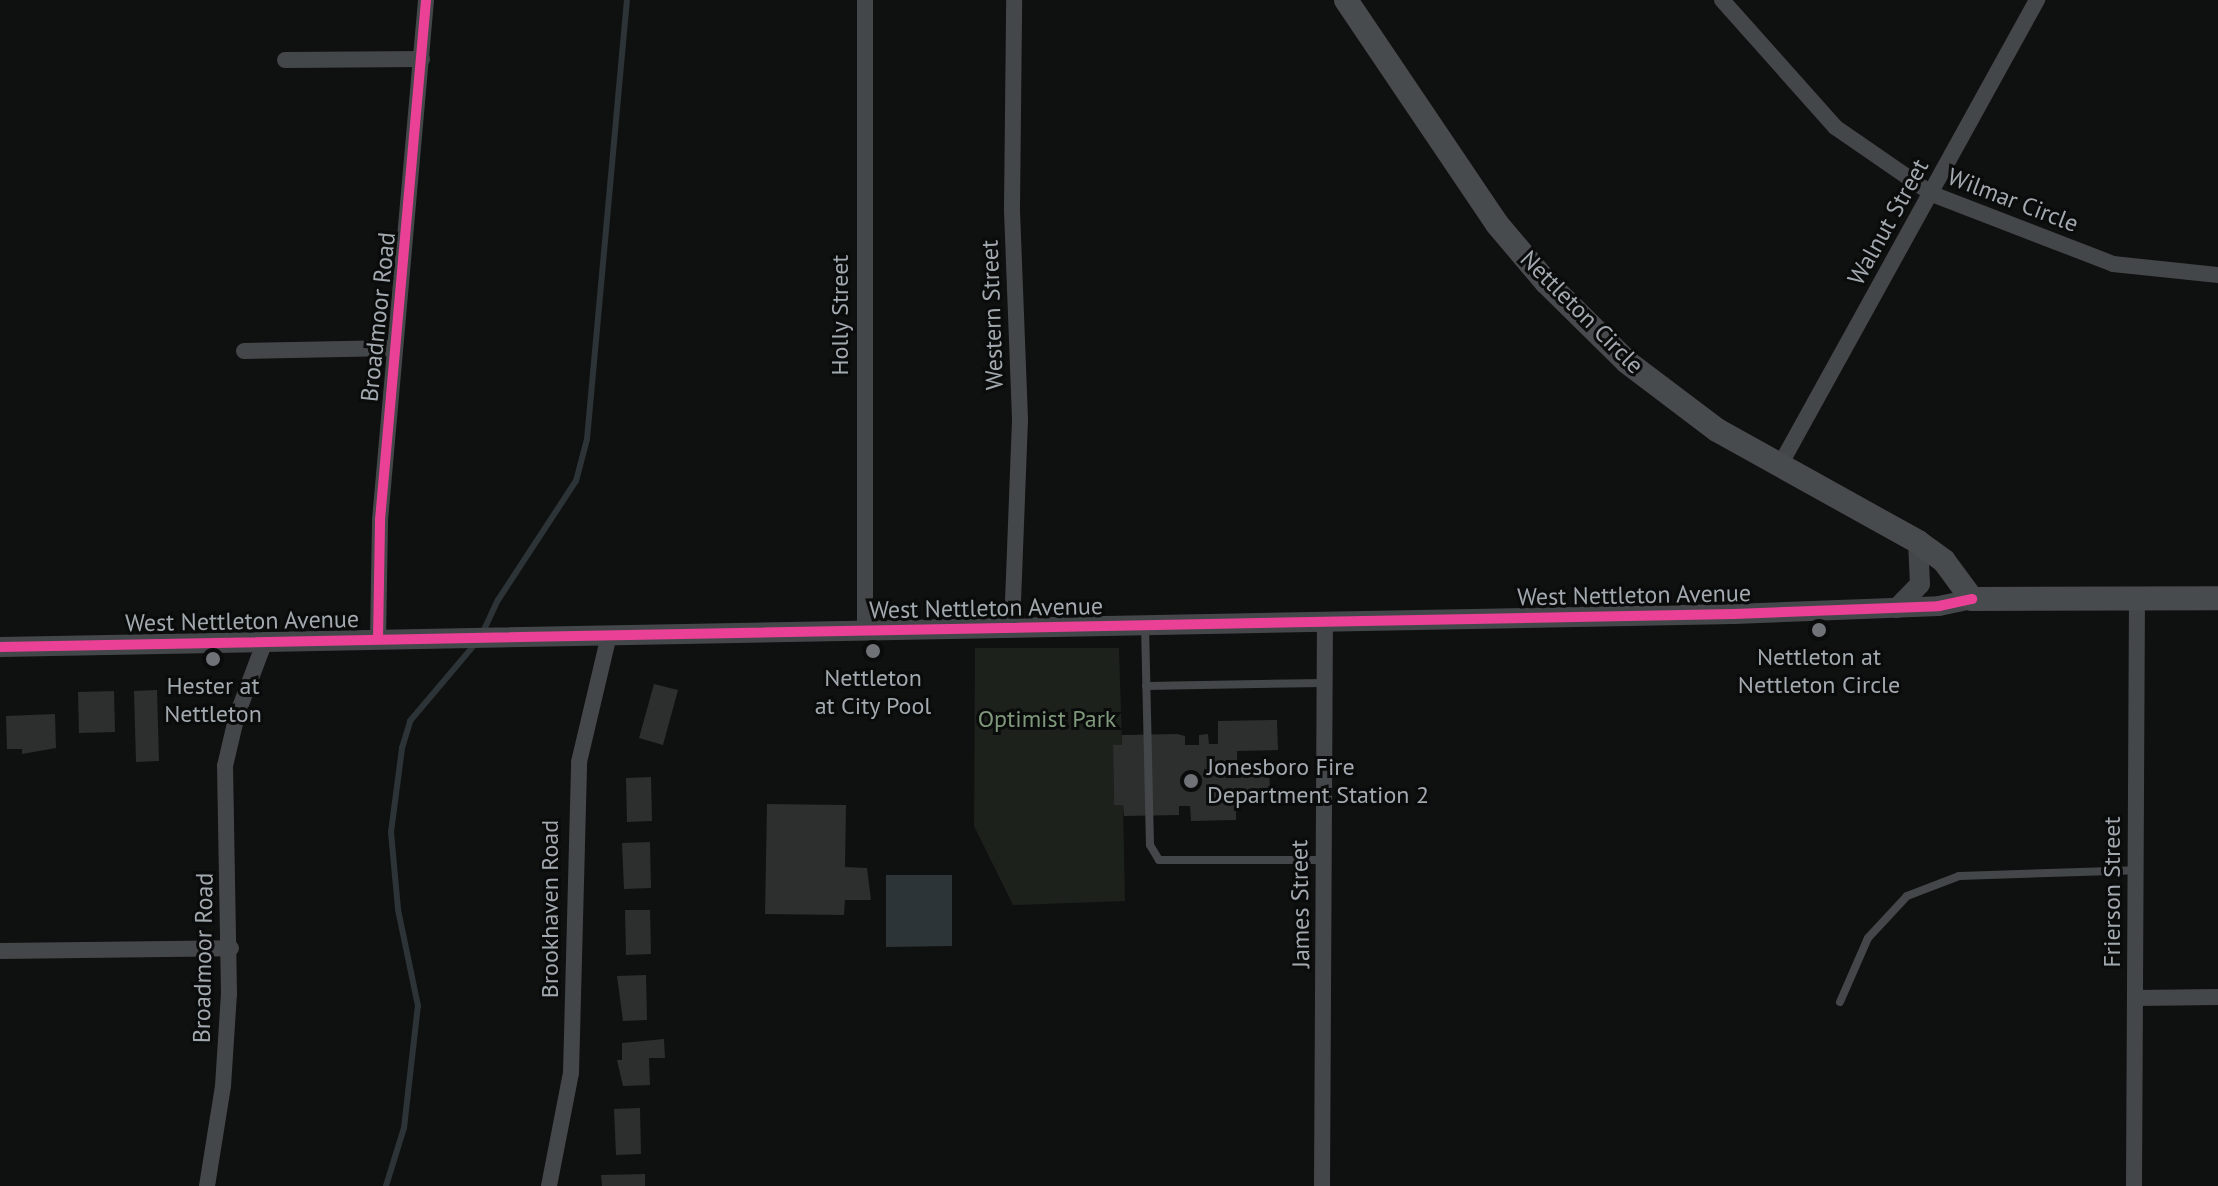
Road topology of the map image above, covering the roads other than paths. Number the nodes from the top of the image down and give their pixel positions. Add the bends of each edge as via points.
1 (426, 0) edge
2 (865, 0) edge
3 (1014, 0) edge
4 (1346, 0) edge
5 (1722, 0) edge
6 (2037, 0) edge
7 (422, 59) junction
8 (285, 60) dead end
9 (1932, 194) junction
10 (2218, 275) edge
11 (395, 348) junction
12 (244, 351) dead end
13 (1779, 467) junction
14 (1918, 542) junction
15 (2137, 598) junction
16 (2218, 598) edge
17 (1972, 599) junction
18 (1897, 608) junction
19 (1325, 621) junction
20 (1145, 625) junction
21 (1012, 628) junction
22 (865, 630) junction
23 (609, 635) junction
24 (378, 639) junction
25 (265, 641) junction
26 (0, 647) edge
27 (1324, 683) junction
28 (1146, 686) junction
29 (1323, 860) junction
30 (2136, 870) junction
31 (231, 948) junction
32 (0, 951) edge
33 (2218, 997) edge
34 (2136, 998) junction
35 (1840, 1002) dead end
36 (207, 1186) edge
37 (549, 1186) edge
38 (1322, 1186) edge
39 (2134, 1186) edge

1 - 7 street, Broadmoor Road
2 - 22 street, Holly Street
3 - 21 street, Western Street via 1012,208 1020,419
4 - 13 main road, Nettleton Circle via 1497,224 1546,282 1627,362 1717,430
5 - 9 street, Wilmar Circle via 1835,127
6 - 9 street, Walnut Street
7 - 8 street
7 - 11 street, Broadmoor Road
9 - 10 street, Wilmar Circle via 2113,264
9 - 13 street, Walnut Street
11 - 12 street
11 - 24 street, Broadmoor Road via 380,520
13 - 14 main road, Nettleton Circle
14 - 17 main road, Nettleton Circle via 1944,561
14 - 18 street via 1920,584
15 - 16 main road, West Nettleton Avenue
15 - 17 main road, West Nettleton Avenue
15 - 30 street, Frierson Street
17 - 18 street, West Nettleton Avenue
18 - 19 street, West Nettleton Avenue
19 - 20 street, West Nettleton Avenue
19 - 27 street, James Street
20 - 21 street, West Nettleton Avenue
20 - 28 lane
21 - 22 street, West Nettleton Avenue
22 - 23 street, West Nettleton Avenue
23 - 24 street, West Nettleton Avenue
23 - 37 street, Brookhaven Road via 579,762 571,1073
24 - 25 street, West Nettleton Avenue
25 - 26 street, West Nettleton Avenue
25 - 31 street, Broadmoor Road via 237,715 225,766
27 - 28 lane
27 - 29 street, James Street
28 - 29 lane via 1150,845 1159,860
29 - 38 street, James Street
30 - 34 street, Frierson Street
30 - 35 lane via 1959,876 1907,896 1868,938
31 - 32 street
31 - 36 street, Broadmoor Road via 223,1086
33 - 34 street
34 - 39 street, Frierson Street

